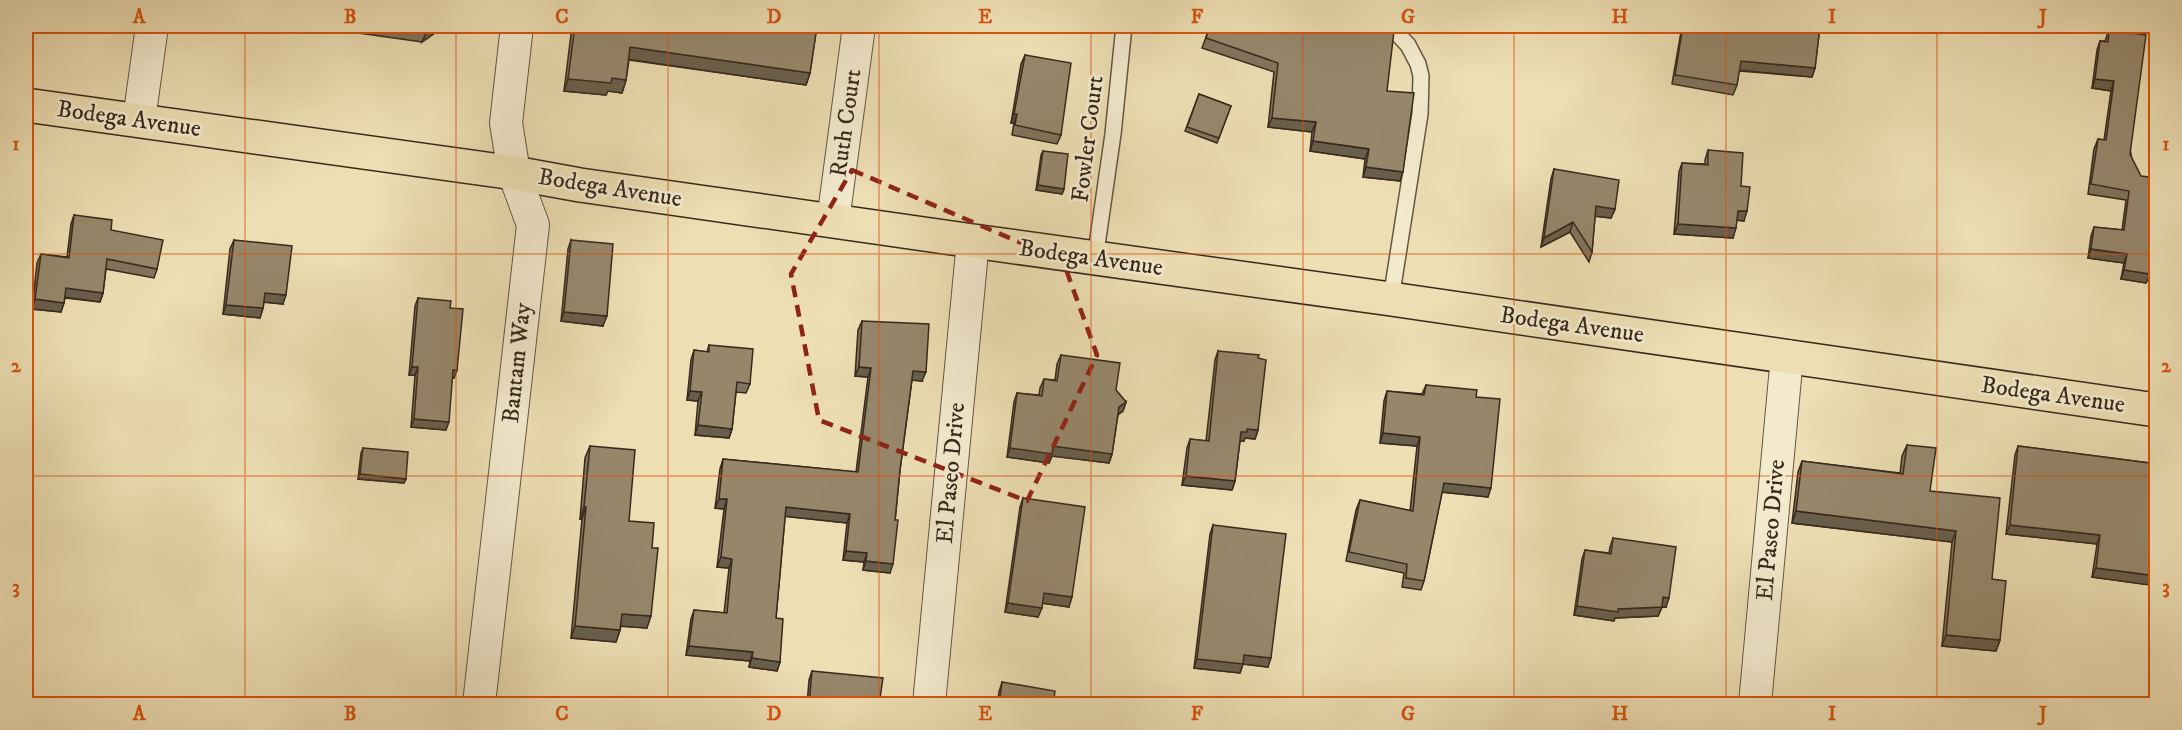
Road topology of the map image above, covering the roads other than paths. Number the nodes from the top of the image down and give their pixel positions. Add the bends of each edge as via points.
1 (153, 26) edge
2 (517, 26) edge
3 (859, 26) edge
4 (1124, 26) edge
5 (1393, 28) edge
6 (26, 105) edge
7 (139, 120) junction
8 (513, 173) junction
9 (832, 221) junction
10 (973, 242) junction
11 (1095, 259) junction
12 (1391, 299) junction
13 (1787, 356) junction
14 (2157, 410) edge
15 (479, 705) edge
16 (929, 705) edge
17 (1755, 705) edge

1 - 7 street
2 - 8 street, Bantam Way via 506,123
3 - 9 street, Ruth Court
4 - 11 lane, Fowler Court
5 - 12 lane via 1408,45 1421,76 1420,114
6 - 7 main road, Bodega Avenue
7 - 8 main road, Bodega Avenue
8 - 9 main road, Bodega Avenue
8 - 15 street, Bantam Way via 533,225
9 - 10 main road, Bodega Avenue
10 - 11 main road, Bodega Avenue
10 - 16 street, El Paseo Drive
11 - 12 main road, Bodega Avenue
12 - 13 main road, Bodega Avenue
13 - 14 main road, Bodega Avenue
13 - 17 street, El Paseo Drive

